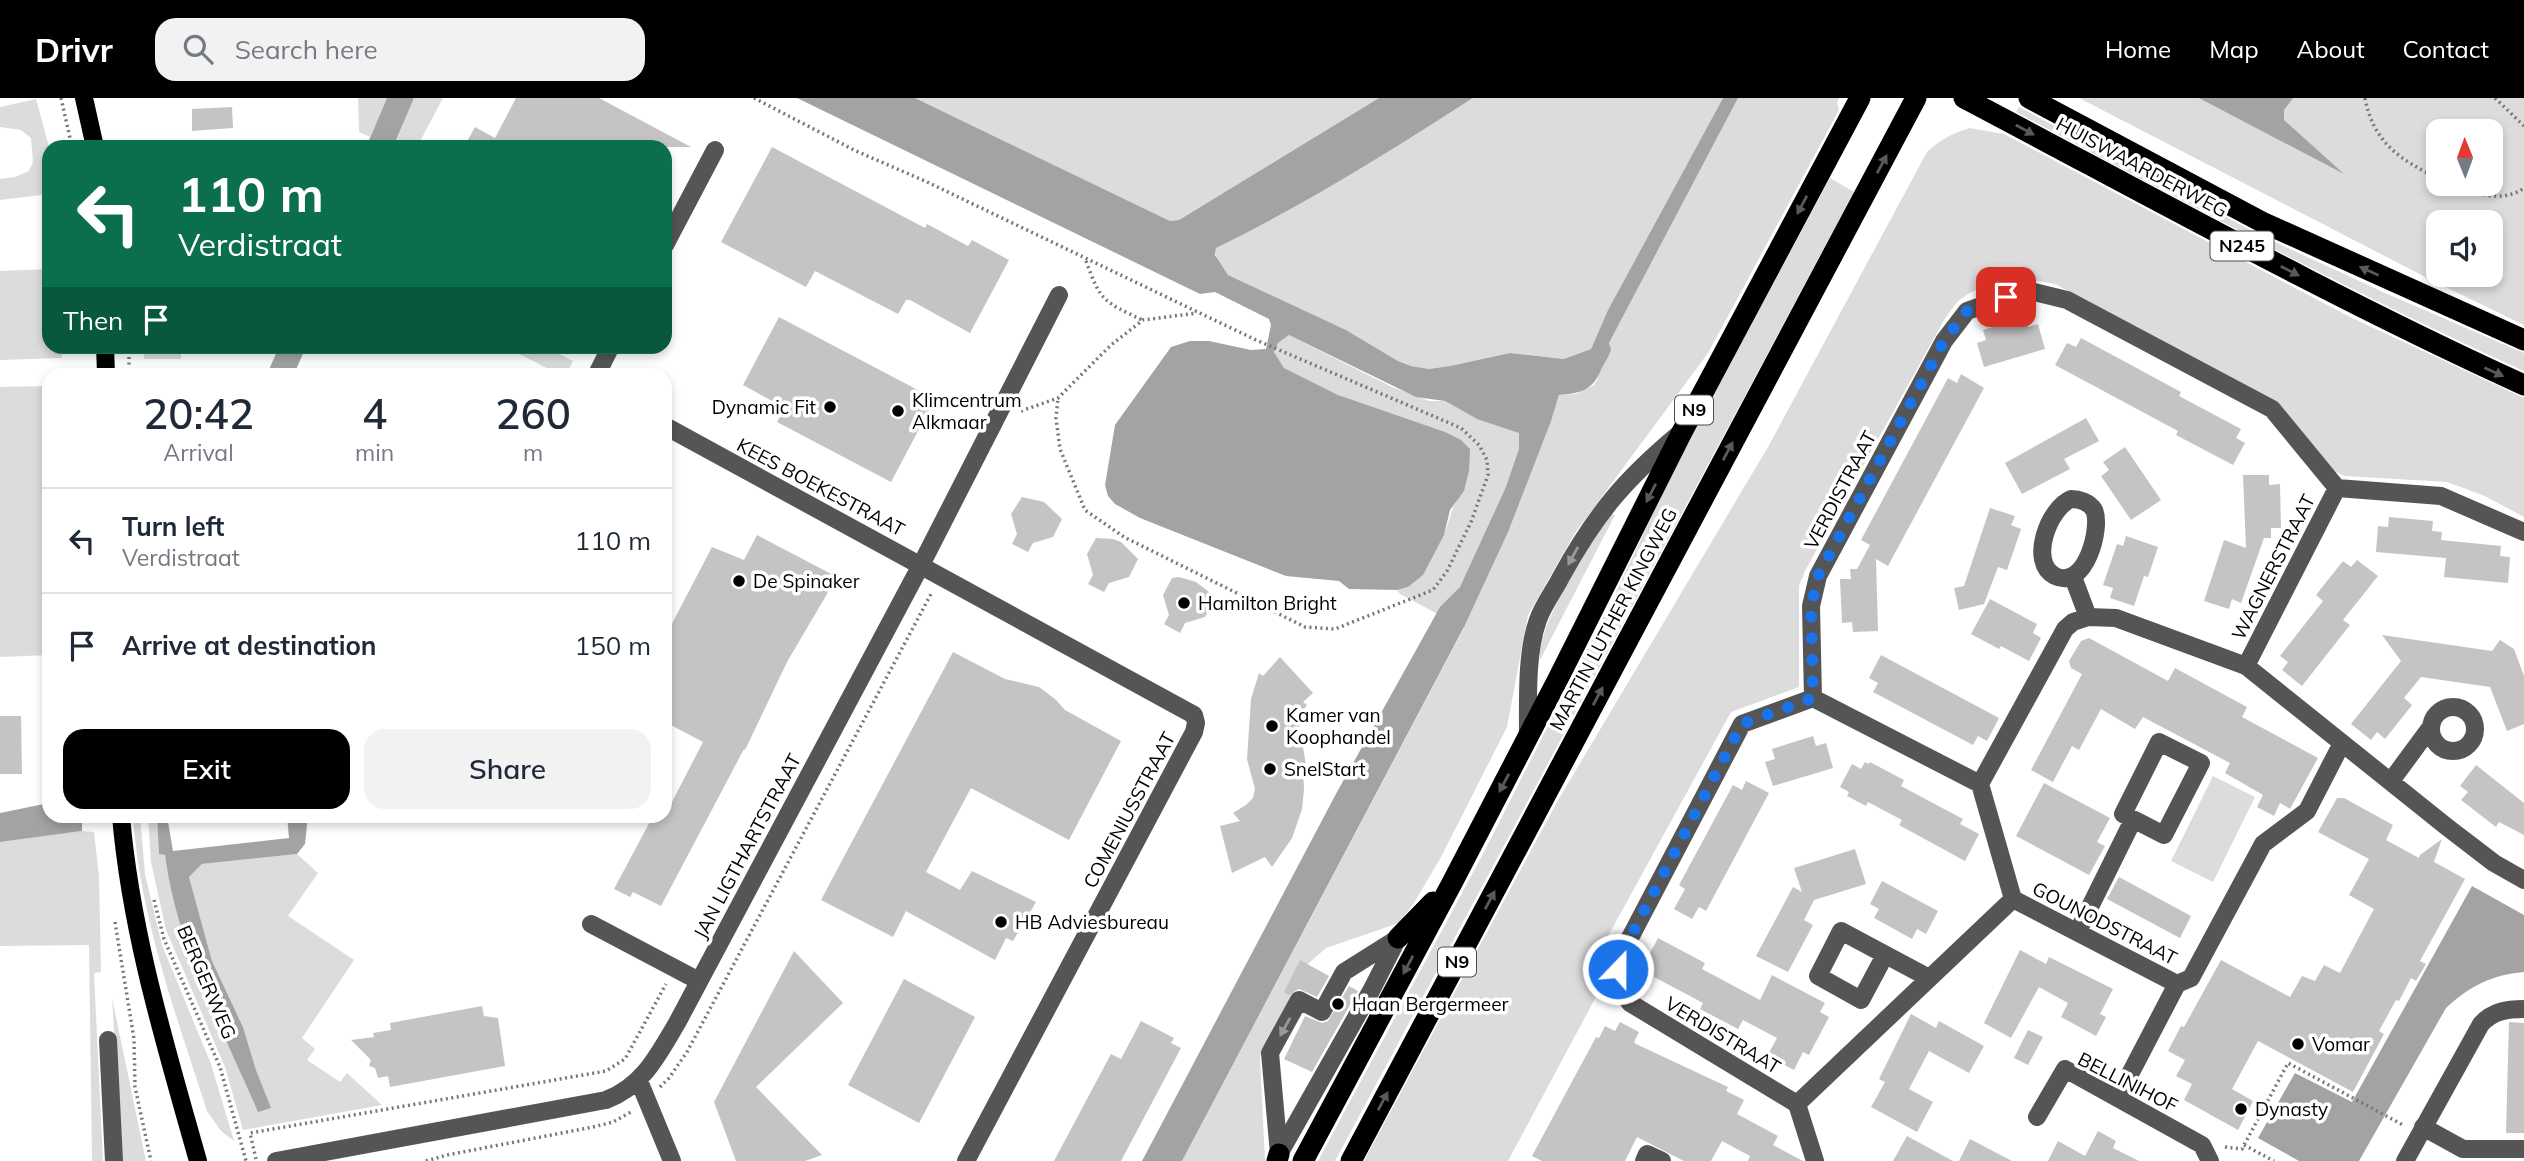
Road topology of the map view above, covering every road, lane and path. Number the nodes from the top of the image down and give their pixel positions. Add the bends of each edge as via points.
1 (61, 98) edge
2 (84, 98) edge
3 (754, 98) edge
4 (1860, 98) edge
5 (1916, 98) edge
6 (1964, 98) edge
7 (2029, 98) edge
8 (2365, 98) edge
9 (2495, 98) edge
10 (2524, 126) edge
11 (70, 140) edge
12 (93, 140) edge
13 (715, 150) dead end
14 (2426, 172) edge
15 (2524, 188) edge
16 (2493, 196) edge
17 (672, 232) edge
18 (1085, 259) junction
19 (1059, 295) dead end
20 (1199, 313) junction
21 (1143, 320) junction
22 (2524, 340) edge
23 (2524, 385) edge
24 (1058, 398) junction
25 (995, 420) junction
26 (672, 430) edge
27 (1682, 432) junction
28 (2337, 488) junction
29 (2524, 532) edge
30 (921, 565) junction
31 (2073, 577) dead end
32 (2088, 617) junction
33 (2246, 666) junction
34 (1813, 698) junction
35 (2430, 728) dead end
36 (1528, 737) junction
37 (2342, 743) junction
38 (2391, 781) junction
39 (1980, 784) junction
40 (2133, 820) junction
41 (122, 823) edge
42 (2524, 880) edge
43 (1452, 883) junction
44 (152, 892) dead end
45 (2013, 899) junction
46 (113, 912) dead end
47 (590, 924) dead end
48 (2078, 931) junction
49 (1398, 938) junction
50 (1885, 955) dead end
51 (675, 969) junction
52 (1929, 978) junction
53 (699, 981) junction
54 (2177, 984) junction
55 (2524, 1009) edge
56 (1322, 1012) junction
57 (1351, 1027) junction
58 (107, 1040) dead end
59 (639, 1081) junction
60 (2118, 1097) junction
61 (1797, 1104) junction
62 (2385, 1115) dead end
63 (2037, 1117) dead end
64 (2423, 1127) junction
65 (250, 1133) junction
66 (240, 1136) junction
67 (2244, 1145) junction
68 (2524, 1149) edge
69 (2206, 1153) edge
70 (324, 1156) edge
71 (1278, 1157) edge
72 (114, 1161) edge
73 (151, 1161) edge
74 (198, 1161) edge
75 (246, 1161) edge
76 (256, 1161) edge
77 (276, 1161) edge
78 (672, 1161) edge
79 (967, 1161) edge
80 (1303, 1161) edge
81 (1351, 1161) edge
82 (1644, 1161) edge
83 (1662, 1161) edge
84 (1815, 1161) edge
85 (2274, 1161) edge
86 (2405, 1161) edge

1 - 11 path
2 - 12 main road
3 - 18 path via 856,152
4 -> 27 highway, MARTIN LUTHER KINGWEG / N9
81 -> 5 highway, MARTIN LUTHER KINGWEG / N9
6 -> 23 highway, HUISWAARDERWEG / N245 via 2423,340
22 -> 7 highway, HUISWAARDERWEG / N245 via 2262,222
8 - 14 path via 2381,139
9 - 10 path
13 - 17 street
15 - 16 path via 2514,195
18 - 20 path
18 - 21 path via 1098,293
19 - 25 street, JAN LIGTHARTSTRAAT
20 - 21 path
20 - 24 path via 1461,428 1479,444 1488,475 1471,522 1433,590 1335,629 1305,627 1124,537 1085,510 1060,449
21 - 24 path
24 - 25 path
25 - 30 street, JAN LIGTHARTSTRAAT
26 - 30 street, KEES BOEKESTRAAT
27 -> 36 highway, MARTIN LUTHER KINGWEG / N9
27 -> 36 street via 1640,467 1605,506 1538,620 1528,685
28 - 29 street via 2441,496
28 - 33 street, WAGNERSTRAAT
28 - 34 street, VERDISTRAAT via 2272,409 2067,300 2026,290 1967,311 1944,341 1818,576 1811,606
30 - 53 street, JAN LIGTHARTSTRAAT
30 - 79 street, COMENIUSSTRAAT via 1188,710 1196,723
31 - 32 street
32 - 33 street via 2116,618
32 - 39 street via 2065,629
33 - 37 street
34 - 39 street
34 - 61 street, VERDISTRAAT via 1742,724 1621,955 1618,969 1622,992 1630,1003
35 - 38 street
36 -> 43 highway, MARTIN LUTHER KINGWEG / N9
37 - 38 street
37 - 54 street via 2307,811 2263,844 2191,978
38 - 42 street via 2494,863
39 - 45 street
40 - 40 street via 2123,814 2159,742 2201,763 2164,835
40 - 48 street
41 - 74 main road via 138,937
43 - 49 highway, N9
43 -> 80 highway, MARTIN LUTHER KINGWEG / N9
44 - 66 path, BERGERWEG via 164,939 220,1067
45 - 48 street, GOUNODSTRAAT
45 - 52 street
46 - 73 path via 134,1040 135,1087
47 - 51 street
48 - 54 street, GOUNODSTRAAT
49 - 56 street, N9 via 1344,972
49 - 57 street, N9
50 - 52 street
51 - 53 street
51 - 65 path via 625,1059 606,1071
52 - 61 street
53 - 59 street, JAN LIGTHARTSTRAAT
54 - 60 street
55 - 64 street via 2507,1009 2481,1024
56 - 57 street, N9
56 -> 71 street, N9 via 1299,1000 1270,1052
57 - 71 street, N9
58 - 72 street
59 - 70 street, JAN LIGTHARTSTRAAT via 606,1100
59 - 78 street
60 - 63 street, BELLINIHOF via 2065,1069
60 - 69 street, BELLINIHOF
61 - 84 street
62 - 67 path via 2288,1063
64 - 68 street via 2463,1149
64 - 86 street
65 - 66 path
65 - 76 path
66 - 75 path, BERGERWEG
67 - 69 path via 2242,1149
67 - 85 path
70 - 77 street, JAN LIGTHARTSTRAAT
82 - 83 street via 1647,1154

